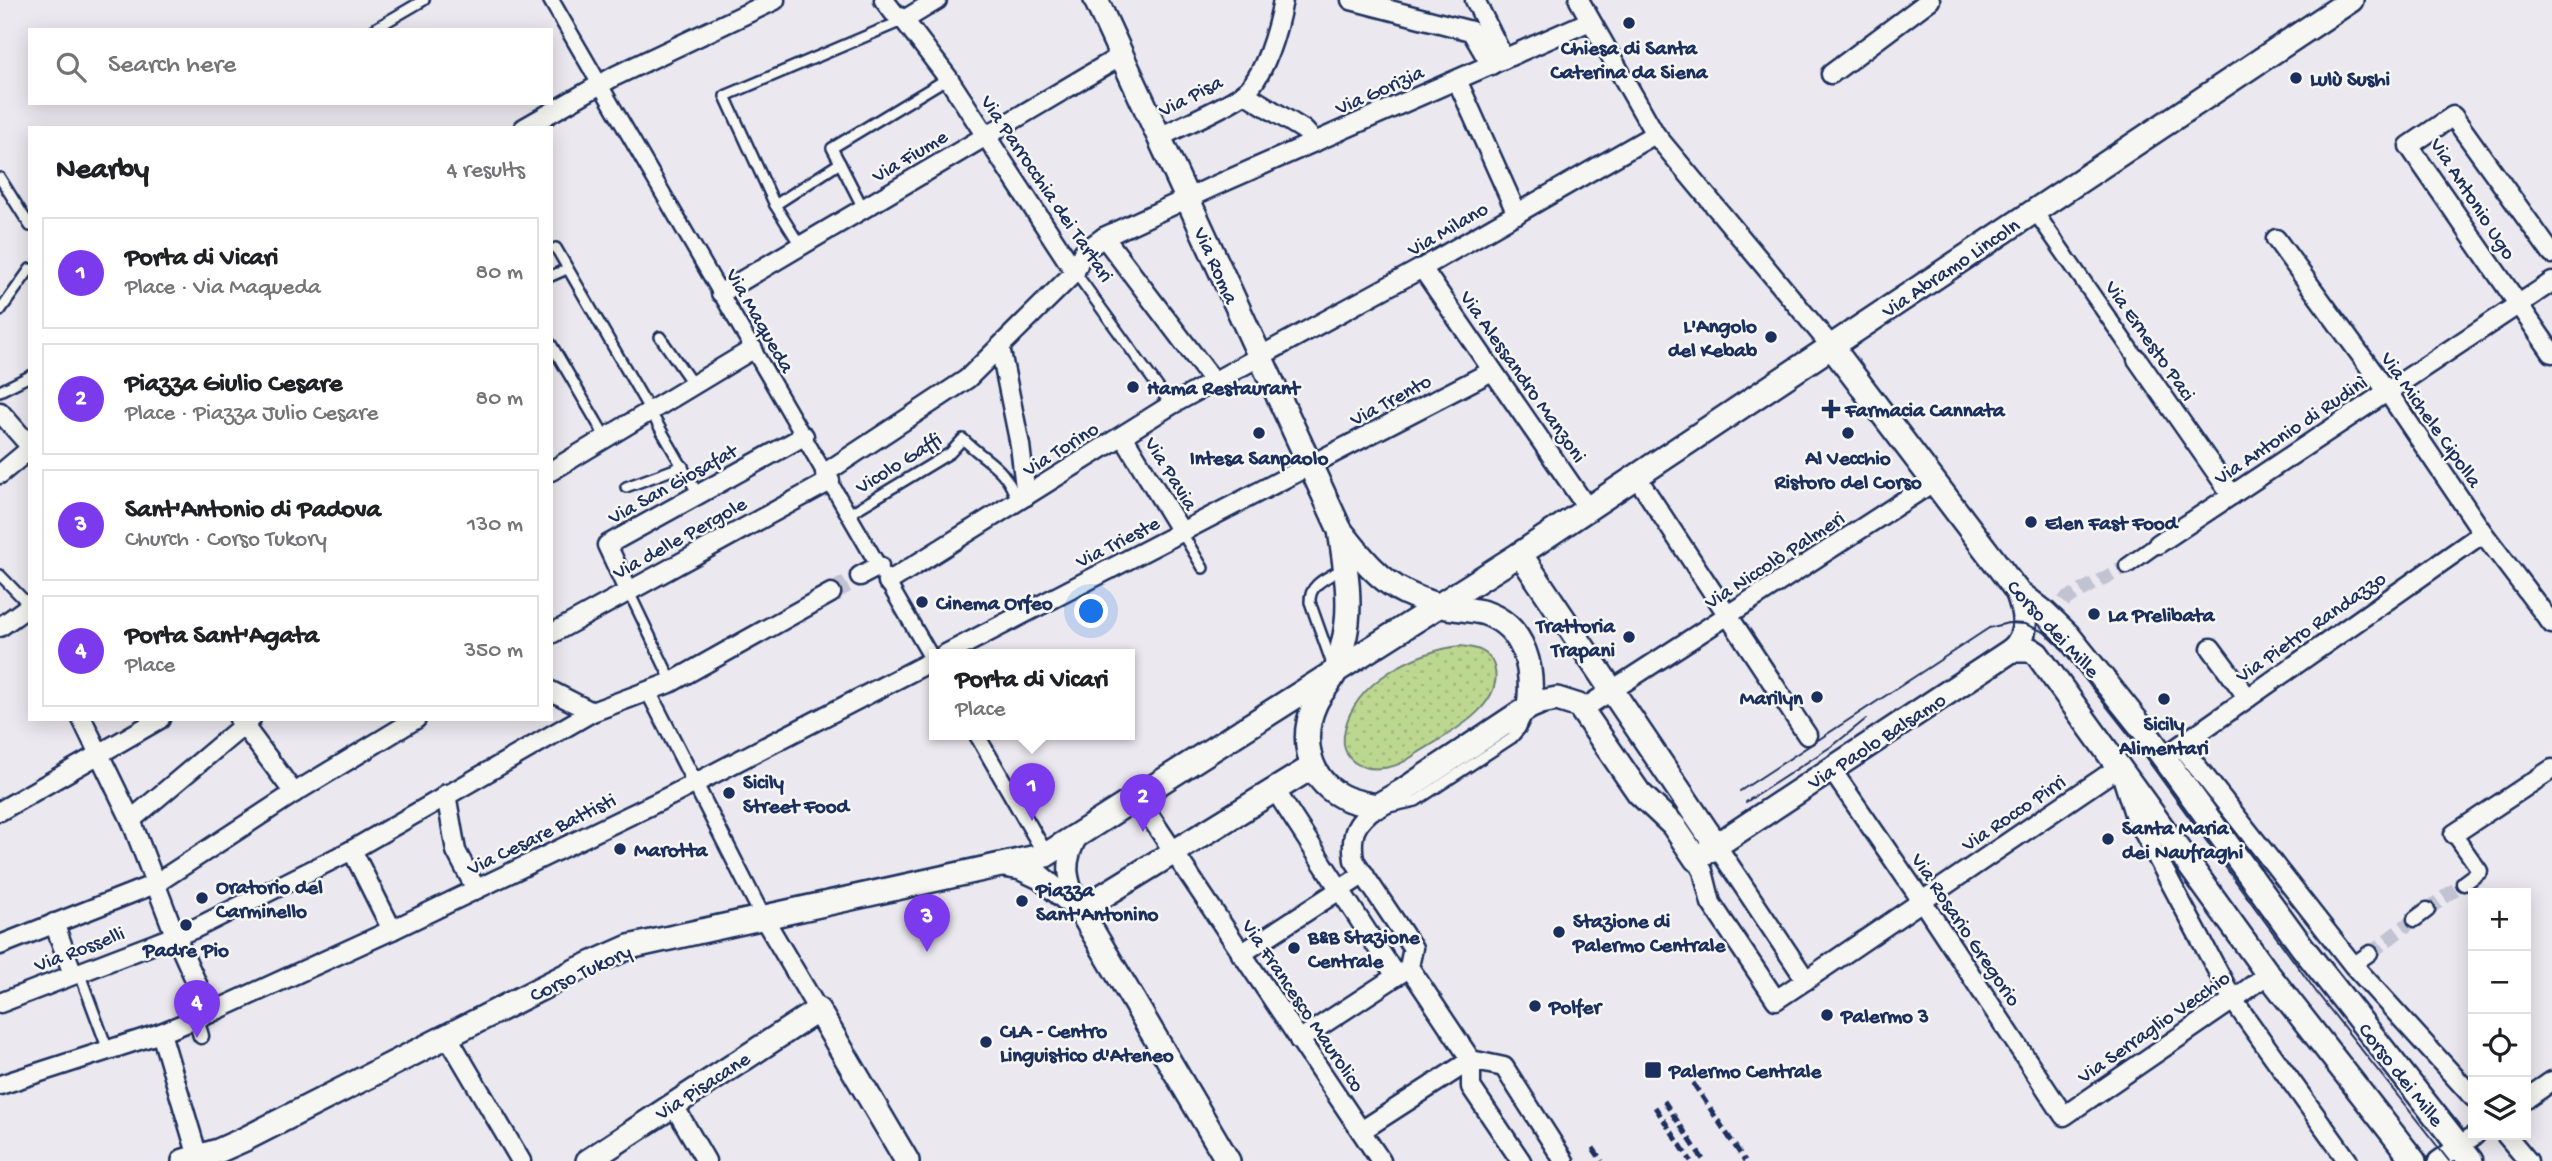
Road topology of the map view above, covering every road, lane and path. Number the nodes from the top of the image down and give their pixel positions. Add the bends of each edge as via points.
1 (424, 0) edge
2 (551, 0) edge
3 (775, 0) edge
4 (884, 0) edge
5 (937, 0) edge
6 (1096, 0) edge
7 (1283, 0) edge
8 (1351, 0) edge
9 (1475, 0) edge
10 (1579, 0) edge
11 (1930, 0) edge
12 (2351, 0) edge
13 (904, 20) junction
14 (1590, 21) junction
15 (376, 28) dead end
16 (1121, 56) junction
17 (1498, 62) junction
18 (1831, 74) dead end
19 (948, 78) junction
20 (1457, 80) junction
21 (601, 85) junction
22 (1244, 93) junction
23 (528, 126) edge
24 (1655, 134) junction
25 (985, 136) junction
26 (1158, 138) junction
27 (1315, 142) junction
28 (840, 163) junction
29 (0, 178) edge
30 (1186, 198) junction
31 (775, 205) junction
32 (863, 208) junction
33 (2035, 210) junction
34 (1517, 214) junction
35 (28, 223) edge
36 (1104, 237) junction
37 (2276, 239) dead end
38 (800, 245) junction
39 (556, 248) dead end
40 (2552, 254) edge
41 (566, 268) junction
42 (1422, 268) junction
43 (28, 272) edge
44 (1075, 272) junction
45 (553, 275) edge
46 (2552, 282) edge
47 (721, 293) junction
48 (2517, 305) junction
49 (0, 311) edge
50 (660, 337) dead end
51 (1000, 346) junction
52 (1831, 346) junction
53 (553, 347) edge
54 (753, 349) junction
55 (2552, 353) edge
56 (1260, 359) junction
57 (2137, 359) joint
58 (1492, 371) junction
59 (28, 377) edge
60 (1214, 382) junction
61 (694, 386) junction
62 (0, 391) edge
63 (2387, 391) junction
64 (1171, 405) junction
65 (0, 412) edge
66 (651, 412) junction
67 (804, 436) junction
68 (1123, 436) junction
69 (606, 438) junction
70 (28, 446) edge
71 (28, 450) edge
72 (683, 466) junction
73 (1310, 467) junction
74 (553, 470) edge
75 (0, 474) edge
76 (1636, 476) junction
77 (827, 477) junction
78 (1933, 482) junction
79 (626, 487) dead end
80 (698, 494) junction
81 (2232, 495) junction
82 (1022, 499) junction
83 (1588, 509) junction
84 (849, 514) junction
85 (1340, 530) junction
86 (1182, 533) junction
87 (2483, 533) junction
88 (2158, 544) joint
89 (1520, 554) junction
90 (879, 566) junction
91 (2127, 566) tunnel mouth
92 (1346, 567) junction
93 (1203, 568) dead end
94 (0, 575) edge
95 (860, 576) tunnel mouth
96 (888, 582) junction
97 (628, 590) junction
98 (2017, 591) junction
99 (831, 593) tunnel mouth
100 (28, 606) edge
101 (1441, 606) junction
102 (28, 608) edge
103 (1729, 616) junction
104 (2552, 624) edge
105 (0, 627) edge
106 (553, 633) edge
107 (2211, 648) dead end
108 (956, 649) edge
109 (2012, 650) junction
110 (929, 652) edge
111 (929, 664) edge
112 (1335, 672) junction
113 (671, 682) junction
114 (648, 691) junction
115 (1612, 691) junction
116 (553, 692) edge
117 (2248, 698) junction
118 (1529, 707) junction
119 (1583, 709) junction
120 (592, 712) junction
121 (83, 721) edge
122 (157, 721) edge
123 (244, 721) edge
124 (407, 722) edge
125 (1807, 735) dead end
126 (980, 740) edge
127 (2172, 752) junction
128 (99, 755) junction
129 (1312, 767) junction
130 (2119, 767) junction
131 (1831, 769) junction
132 (2552, 769) edge
133 (696, 782) junction
134 (1275, 790) junction
135 (294, 793) junction
136 (446, 794) junction
137 (1137, 797) junction
138 (1377, 806) junction
139 (0, 811) edge
140 (131, 820) junction
141 (1080, 833) junction
142 (2454, 834) joint
143 (1716, 845) junction
144 (352, 850) junction
145 (1174, 852) junction
146 (1046, 855) junction
147 (1696, 859) junction
148 (1004, 865) junction
149 (1364, 874) junction
150 (2463, 883) tunnel mouth
151 (155, 884) junction
152 (476, 889) junction
153 (1340, 890) junction
154 (1922, 901) junction
155 (1080, 910) junction
156 (763, 917) junction
157 (54, 923) junction
158 (392, 930) junction
159 (175, 935) junction
160 (0, 945) edge
161 (2370, 953) tunnel mouth
162 (1241, 954) junction
163 (2353, 965) junction
164 (1403, 971) junction
165 (76, 973) junction
166 (2268, 974) junction
167 (1806, 980) junction
168 (2234, 1000) junction
169 (0, 1003) edge
170 (818, 1010) junction
171 (202, 1023) junction
172 (161, 1033) junction
173 (448, 1037) junction
174 (1299, 1040) junction
175 (108, 1050) junction
176 (1471, 1060) junction
177 (2552, 1081) edge
178 (0, 1084) edge
179 (2468, 1092) edge
180 (2531, 1096) edge
181 (673, 1104) junction
182 (2064, 1115) joint
183 (1361, 1131) junction
184 (2510, 1140) edge
185 (2468, 1147) edge
186 (200, 1158) edge
187 (521, 1161) edge
188 (588, 1161) edge
189 (706, 1161) edge
190 (907, 1161) edge
191 (1227, 1161) edge
192 (1381, 1161) edge
193 (1521, 1161) edge
194 (1564, 1161) edge
195 (2348, 1161) edge
196 (2414, 1161) edge
197 (2438, 1161) edge
198 (2528, 1161) edge

1 - 15 lane
2 - 21 street, Via Maqueda
3 - 21 street
4 - 13 street, Via Parrocchia dei Tartari
5 - 13 street
6 - 16 street, Via Roma
7 - 22 street via 1266,56
8 - 17 street via 1471,31
9 - 17 street
10 - 14 street, Corso dei Mille
11 - 18 street
12 - 33 street, Via Abramo Lincoln
13 - 19 street, Via Parrocchia dei Tartari
13 - 31 lane via 725,96
14 - 17 street, Via Gorizia
14 - 24 street, Corso dei Mille
16 - 25 street, Via Fiume
16 - 26 street, Via Roma
17 - 20 street, Via Gorizia
19 - 25 street, Via Parrocchia dei Tartari
19 - 28 lane via 832,148
20 - 27 street, Via Gorizia
20 - 34 street
21 - 23 street
21 - 47 street, Via Maqueda
22 - 26 street, Via Pisa
22 - 27 street via 1304,130
24 - 34 street, Via Milano
24 - 52 street, Corso dei Mille
25 - 32 street, Via Fiume
25 - 44 street, Via Parrocchia dei Tartari
26 - 30 street, Via Roma
27 - 30 street, Via Gorizia
28 - 31 lane
28 - 32 lane
29 - 35 lane
30 - 36 street, Via Gorizia
30 - 56 street, Via Roma
31 - 38 lane
32 - 38 street, Via Fiume
33 - 52 street, Via Abramo Lincoln
33 - 57 street, Via Ernesto Paci
34 - 42 street, Via Milano
36 - 44 street, Via Gorizia via 1083,252
36 - 60 street
37 - 63 street, Via Michele Cipolla
38 - 47 street, Via Fiume
39 - 41 lane
40 - 48 street, Via Antonio Ugo via 2453,116 2409,146
41 - 45 lane
41 - 66 lane
42 - 56 street, Via Milano
42 - 58 street, Via Alessandro Manzoni
43 - 49 lane
44 - 51 street, Via Gorizia
44 - 64 lane, Via Parrocchia dei Tartari
46 - 48 street, Via Antonio di Rudinì
47 - 54 street, Via Maqueda
48 - 55 street, Via Antonio Ugo
48 - 63 street, Via Antonio di Rudinì
50 - 61 lane
51 - 77 street, Via delle Pergole via 967,379
51 - 82 street via 1020,445
52 - 76 street, Via Abramo Lincoln
52 - 78 street, Corso dei Mille
53 - 69 lane
54 - 61 street
54 - 67 street, Via Maqueda
56 - 60 street, Via Torino
56 - 73 street, Via Roma
57 - 81 street, Via Ernesto Paci
58 - 73 street, Via Trento
58 - 83 street, Via Alessandro Manzoni
59 - 62 lane
60 - 64 street, Via Torino
61 - 66 street
63 - 81 street, Via Antonio di Rudinì
63 - 87 street, Via Michele Cipolla
64 - 68 street, Via Torino
65 - 70 street
66 - 69 street
66 - 72 lane
67 - 77 street, Via Maqueda
67 - 80 street, Via San Giosafat
68 - 82 street, Via Torino
68 - 86 street, Via Pavia
69 - 74 street
71 - 75 street
72 - 79 lane
72 - 80 lane
73 - 85 street, Via Roma
73 - 86 street, Via Trieste
76 - 83 street, Via Abramo Lincoln
76 - 103 street
77 - 84 street, Via Maqueda
77 - 97 street, Via delle Pergole
78 - 98 street, Corso dei Mille
78 - 103 street, Via Niccolò Palmeri
80 - 97 street, Via San Giosafat via 607,545
81 - 88 street, Via Antonio di Rudinì
82 - 84 lane, Vicolo Gaffi via 994,463 964,439 950,453
82 - 96 street, Via Torino
83 - 89 street, Via Abramo Lincoln
84 - 90 street, Via Maqueda
85 - 92 street
85 - 101 street via 1373,570 1403,592
86 - 93 lane
86 - 108 street, Via Trieste
87 - 104 street, Via Michele Cipolla
87 - 117 street, Via Pietro Randazzo
88 - 91 street
89 - 101 street, Via Abramo Lincoln
89 - 115 street
90 - 95 street
90 - 96 street, Via Maqueda
92 - 112 street via 1347,617
92 - 112 lane via 1313,586 1309,594
94 - 100 lane
96 - 110 street, Via Maqueda
97 - 106 street, Via delle Pergole
97 - 113 lane
98 - 109 street via 2024,632
98 - 127 street, Corso dei Mille via 2045,612
99 - 113 street, Via Rosselli
101 - 112 street
101 - 118 street via 1486,614 1513,633 1528,660
102 - 105 street
103 - 115 street, Via Niccolò Palmeri
103 - 125 street
107 - 117 street
109 - 130 street, Corso dei Mille via 2037,654
109 - 131 street, Via Paolo Balsamo
111 - 133 street, Via Cesare Battisti
112 - 129 street via 1315,702 1308,723
112 - 137 street, Corso Tukory
113 - 114 street, Via Rosselli
114 - 120 street, Via Rosselli
114 - 133 street
115 - 119 street, Via Niccolò Palmeri
115 - 143 street
116 - 120 street
117 - 127 street, Via Pietro Randazzo
118 - 119 street via 1558,699
118 - 138 street
119 - 147 street via 1639,793 1673,825
120 - 136 street, Via Rosselli
121 - 128 street
122 - 128 street
123 - 135 street
123 - 140 street
124 - 135 street
126 - 146 street
127 - 163 street, Corso dei Mille
127 - 185 street, Corso dei Mille via 2303,948
128 - 139 street
128 - 140 street
129 - 134 street
129 - 138 street via 1326,786 1343,797
130 - 154 street, Via Rocco Pirri
130 - 166 street, Corso dei Mille
130 - 168 street, Corso dei Mille via 2134,814
131 - 143 street, Via Paolo Balsamo
131 - 154 street, Via Rosario Gregorio
132 - 142 street
133 - 152 street, Via Cesare Battisti
133 - 156 street
134 - 145 street
134 - 153 street
135 - 151 street
136 - 144 street, Via Rosselli
136 - 152 street via 456,850
137 - 141 street, Corso Tukory
137 - 145 street, Via Francesco Maurolico
138 - 149 street via 1363,817 1352,843 1354,860
140 - 151 street
141 - 146 street, Corso Tukory
141 - 155 street via 1067,863 1069,884
142 - 150 street via 2480,871
143 - 147 street, Via Paolo Balsamo
143 - 167 street
144 - 158 street
144 - 159 street, Via Rosselli
145 - 155 street
145 - 162 street, Via Francesco Maurolico
146 - 148 street, Corso Tukory
147 - 167 street, Via Rocco Pirri via 1711,903 1776,1000
148 - 155 street via 1040,877
148 - 156 street, Corso Tukory
149 - 153 street
149 - 164 street via 1413,948
151 - 157 street
151 - 159 street
152 - 158 street, Via Cesare Battisti
153 - 162 street
153 - 164 street
154 - 167 street, Via Rocco Pirri
154 - 182 street, Via Rosario Gregorio
155 - 191 street
156 - 170 street
156 - 173 street, Corso Tukory via 629,947
157 - 160 street
157 - 165 street
158 - 171 street, Via Cesare Battisti
159 - 165 street, Via Rosselli
159 - 171 street
161 - 163 street
162 - 174 street, Via Francesco Maurolico
163 - 179 street, Corso dei Mille
164 - 174 street
164 - 176 street
165 - 169 street, Via Rosselli
165 - 175 lane
166 - 168 street, Via Serraglio Vecchio
166 - 196 street, Corso dei Mille
168 - 182 street, Via Serraglio Vecchio
168 - 195 street, Corso dei Mille
170 - 181 street, Via Pisacane
170 - 190 street
171 - 172 street, Via Cesare Battisti
172 - 175 street, Via Cesare Battisti
172 - 186 street
173 - 186 street, Corso Tukory
173 - 187 street
174 - 183 street, Via Francesco Maurolico
175 - 178 street, Via Cesare Battisti
176 - 183 street
176 - 193 street via 1471,1087
176 - 194 street via 1504,1068
177 - 180 street
181 - 188 street, Via Pisacane
181 - 189 street
183 - 192 street, Via Francesco Maurolico
184 - 198 street
185 - 197 street

